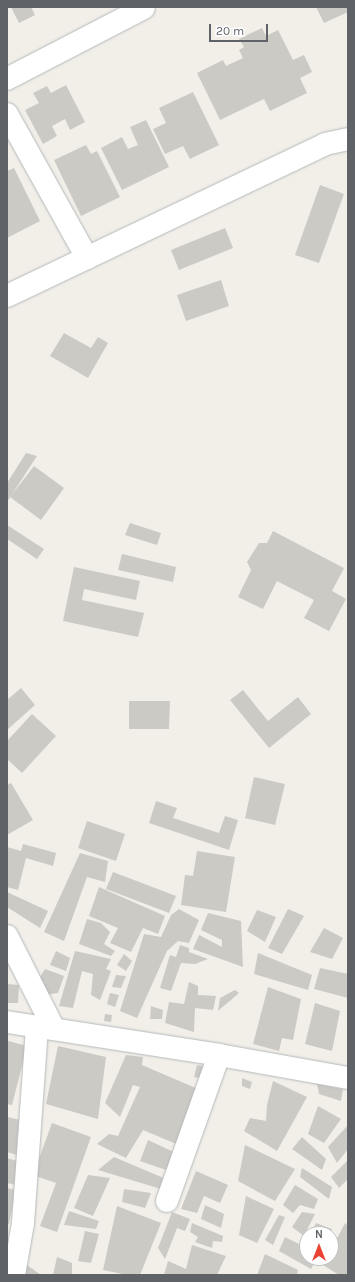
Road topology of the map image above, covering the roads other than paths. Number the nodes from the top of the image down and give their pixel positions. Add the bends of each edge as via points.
1 (144, 8) edge
2 (7, 79) edge
3 (7, 114) edge
4 (348, 139) edge
5 (87, 258) junction
6 (7, 296) edge
7 (7, 936) edge
8 (7, 1022) edge
9 (46, 1028) junction
10 (219, 1055) junction
11 (348, 1078) edge
12 (167, 1201) dead end
13 (14, 1275) edge

1 - 2 street
3 - 5 street
4 - 5 street via 325,144
5 - 6 street
7 - 9 street
8 - 9 street
9 - 10 street
9 - 13 street
10 - 11 street
10 - 12 street

